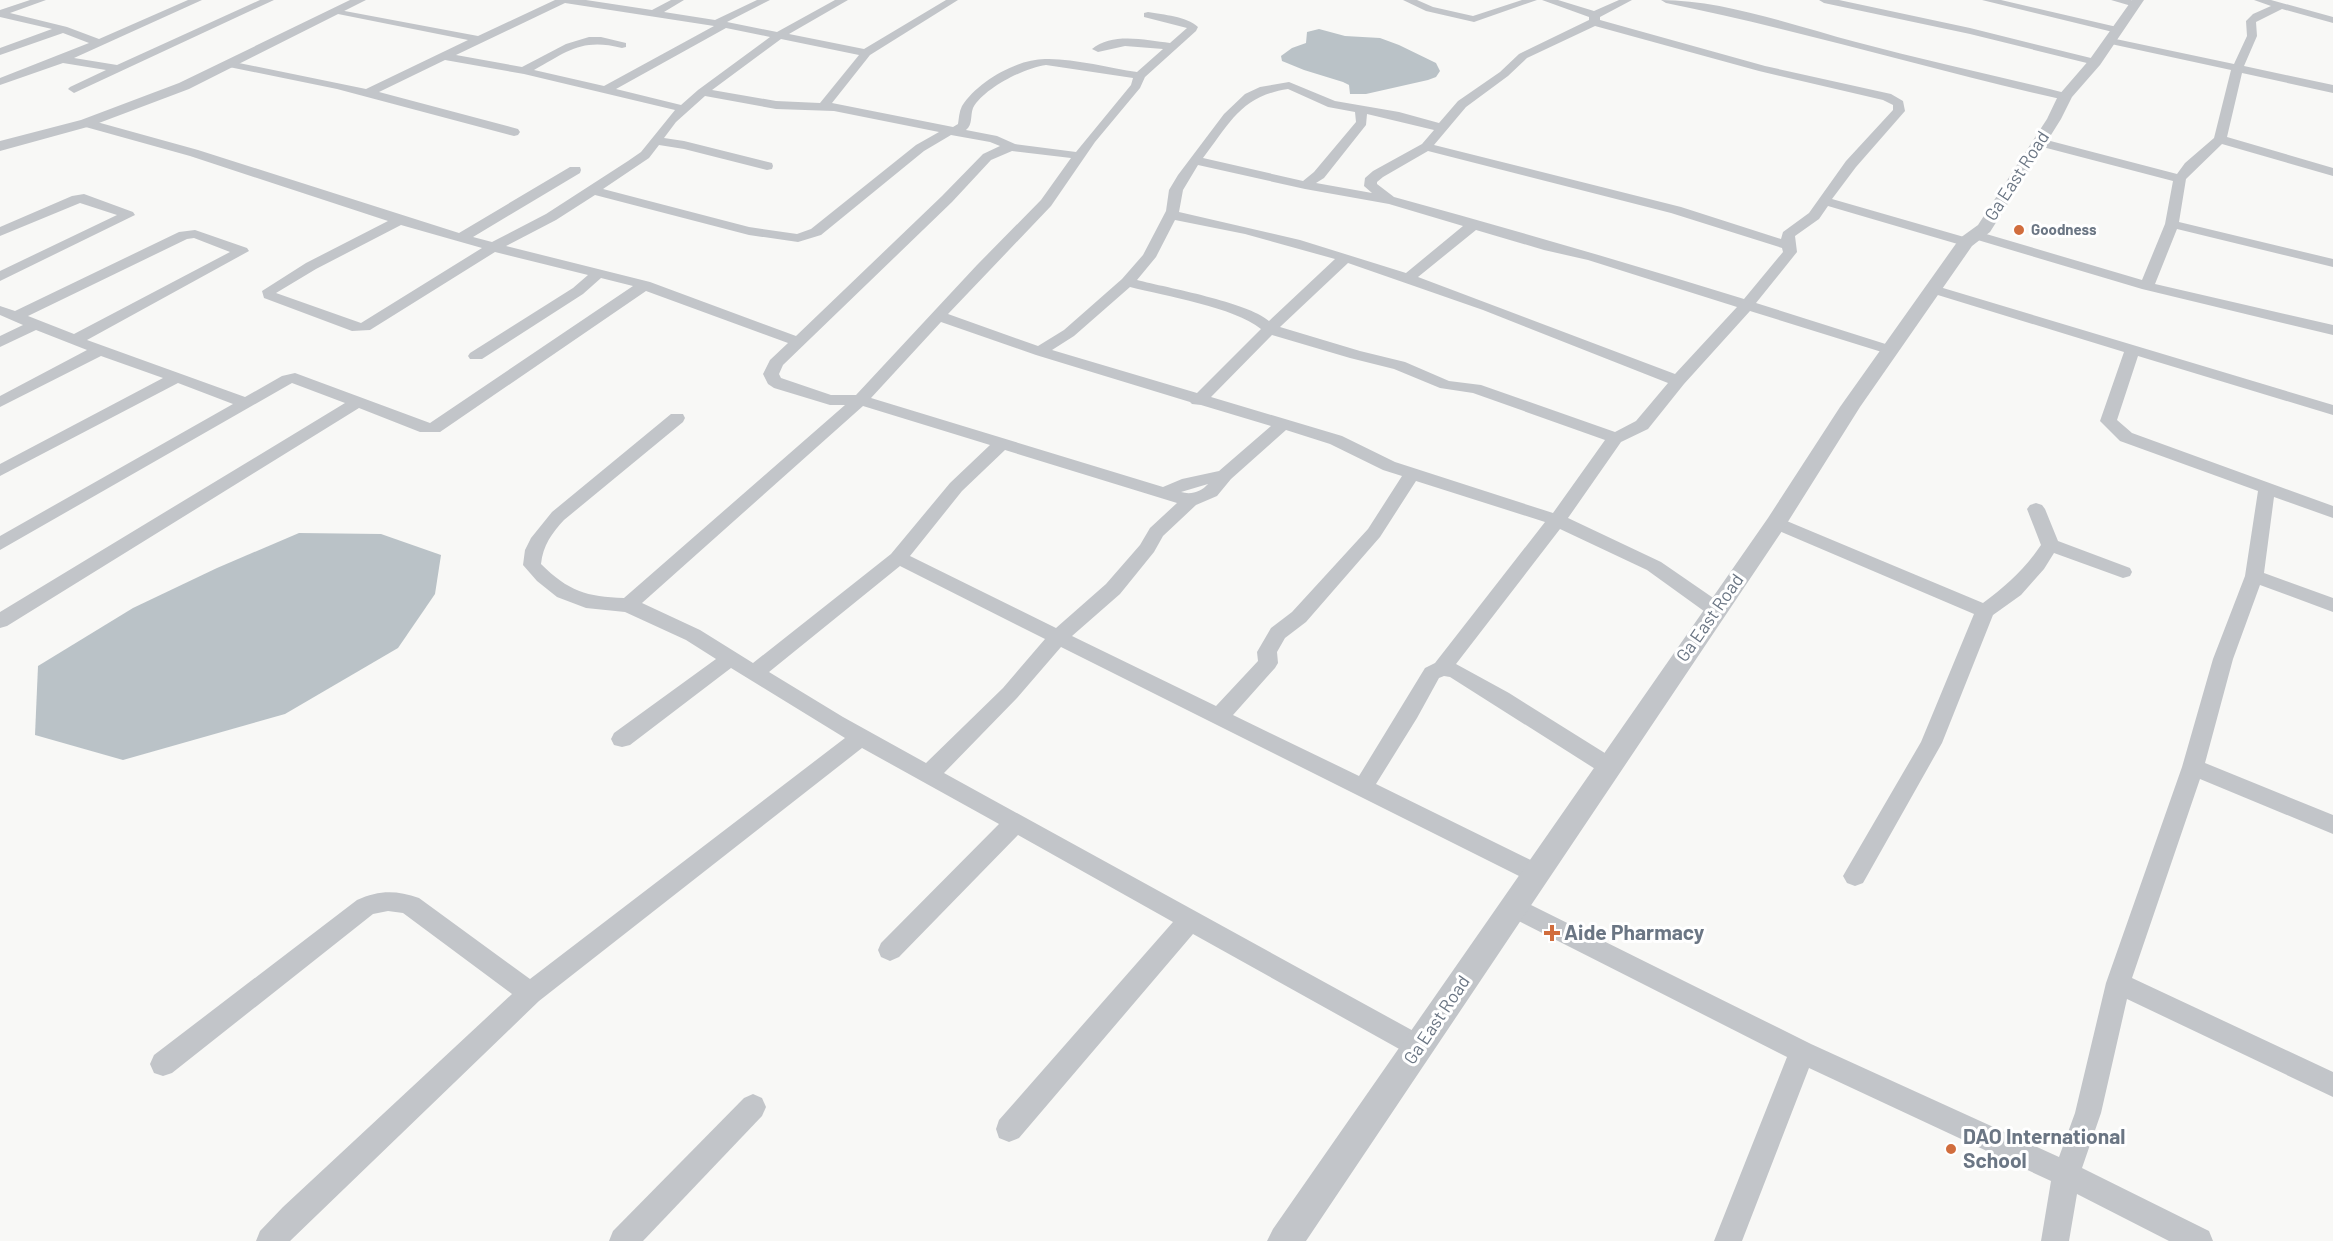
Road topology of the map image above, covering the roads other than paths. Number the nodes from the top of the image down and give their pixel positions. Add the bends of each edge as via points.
1 (41, 0) edge
2 (164, 0) edge
3 (197, 0) edge
4 (269, 0) edge
5 (360, 0) edge
6 (564, 0) edge
7 (679, 0) edge
8 (765, 0) edge
9 (843, 0) edge
10 (953, 0) edge
11 (1408, 0) edge
12 (1532, 0) edge
13 (1547, 0) edge
14 (1627, 0) edge
15 (1666, 0) edge
16 (1824, 0) edge
17 (1987, 0) edge
18 (2259, 0) edge
19 (2130, 1) edge
20 (1697, 3) edge
21 (183, 6) junction
22 (2281, 6) junction
23 (338, 11) junction
24 (0, 14) edge
25 (652, 14) junction
26 (1148, 15) dead end
27 (1594, 18) junction
28 (2333, 20) edge
29 (720, 24) junction
30 (63, 29) junction
31 (778, 36) junction
32 (2114, 36) junction
33 (478, 39) junction
34 (97, 42) junction
35 (622, 45) dead end
36 (1173, 47) junction
37 (1098, 49) dead end
38 (0, 52) edge
39 (866, 53) junction
40 (444, 56) junction
41 (62, 59) junction
42 (2095, 62) junction
43 (229, 64) junction
44 (118, 69) junction
45 (2236, 69) junction
46 (524, 71) junction
47 (1140, 76) junction
48 (0, 82) edge
49 (74, 89) dead end
50 (2333, 89) edge
51 (606, 90) junction
52 (702, 92) junction
53 (367, 93) junction
54 (2065, 96) junction
55 (824, 106) junction
56 (684, 109) junction
57 (1361, 110) junction
58 (86, 123) junction
59 (1442, 128) junction
60 (514, 132) dead end
61 (952, 132) junction
62 (2220, 139) junction
63 (655, 141) junction
64 (2039, 142) junction
65 (3, 143) edge
66 (1012, 147) junction
67 (1426, 147) junction
68 (1081, 156) junction
69 (1195, 160) junction
70 (767, 166) dead end
71 (575, 170) dead end
72 (2333, 172) edge
73 (1319, 175) junction
74 (2180, 179) junction
75 (1305, 185) junction
76 (592, 190) junction
77 (1341, 192) junction
78 (1391, 200) junction
79 (1824, 201) junction
80 (1171, 215) junction
81 (400, 220) junction
82 (2172, 224) junction
83 (1473, 225) junction
84 (0, 232) edge
85 (462, 237) junction
86 (1971, 238) junction
87 (1789, 246) junction
88 (497, 248) junction
89 (1346, 256) junction
90 (2333, 263) edge
91 (599, 273) junction
92 (0, 277) edge
93 (1409, 277) junction
94 (1127, 282) junction
95 (645, 285) junction
96 (2147, 286) junction
97 (1933, 289) junction
98 (1747, 305) junction
99 (0, 310) edge
100 (15, 316) junction
101 (939, 316) junction
102 (36, 324) junction
103 (1270, 329) junction
104 (2333, 330) edge
105 (75, 340) junction
106 (0, 342) edge
107 (798, 342) junction
108 (100, 350) junction
109 (1890, 350) junction
110 (2132, 350) junction
111 (1041, 352) junction
112 (476, 356) dead end
113 (176, 378) junction
114 (1678, 381) junction
115 (860, 400) junction
116 (1198, 401) junction
117 (0, 402) edge
118 (358, 402) junction
119 (247, 403) junction
120 (2333, 410) edge
121 (677, 418) dead end
122 (1282, 425) junction
123 (1615, 438) junction
124 (1001, 444) junction
125 (0, 471) edge
126 (1412, 474) junction
127 (1225, 475) junction
128 (2267, 487) junction
129 (1164, 493) junction
130 (1190, 501) junction
131 (2036, 509) dead end
132 (2333, 512) edge
133 (1557, 520) junction
134 (1776, 523) junction
135 (0, 544) edge
136 (2050, 544) junction
137 (898, 558) junction
138 (2123, 572) dead end
139 (2254, 576) junction
140 (628, 605) junction
141 (2333, 605) edge
142 (1715, 609) junction
143 (1985, 611) junction
144 (0, 621) edge
145 (1059, 637) junction
146 (731, 658) junction
147 (1442, 668) junction
148 (755, 672) junction
149 (1219, 717) junction
150 (861, 737) junction
151 (622, 740) dead end
152 (1608, 766) junction
153 (2193, 768) junction
154 (929, 774) junction
155 (1363, 787) junction
156 (1016, 822) junction
157 (2333, 825) edge
158 (1535, 873) junction
159 (1855, 876) dead end
160 (1513, 907) junction
161 (1191, 918) junction
162 (890, 951) dead end
163 (2118, 983) junction
164 (530, 993) junction
165 (1419, 1047) junction
166 (1802, 1052) junction
167 (163, 1064) dead end
168 (2333, 1085) edge
169 (753, 1107) dead end
170 (1009, 1129) dead end
171 (2066, 1174) junction
172 (270, 1241) edge
173 (623, 1241) edge
174 (1285, 1241) edge
175 (1728, 1241) edge
176 (2055, 1241) edge
177 (2199, 1241) edge

1 - 24 street
2 - 21 street
3 - 21 street
4 - 44 street
5 - 23 street
6 - 25 street
6 - 33 street
7 - 25 street
8 - 29 street
9 - 31 street
10 - 39 street
11 - 12 street via 1474,19
13 - 27 street
14 - 27 street
15 - 20 street
16 - 42 street
17 - 32 street
18 - 22 street
19 - 32 street, Ga East Road
20 - 54 street via 1957,72
21 - 34 street
22 - 28 street
22 - 45 street via 2251,21 2252,36
23 - 33 street
23 - 43 street
24 - 30 street
25 - 29 street
26 - 36 street via 1192,27
27 - 59 street via 1523,56 1462,104
27 - 79 street via 1763,69 1887,97 1899,104 1899,111
29 - 31 street
29 - 51 street
30 - 34 street
30 - 38 street
31 - 39 street
31 - 52 street
32 - 42 street, Ga East Road
32 - 45 street
33 - 40 street
34 - 41 street
35 - 46 street via 598,40 580,44
36 - 37 street via 1123,41
36 - 47 street
39 - 55 street
40 - 46 street
40 - 53 street
41 - 44 street
41 - 48 street
42 - 54 street, Ga East Road
43 - 53 street
43 - 58 street via 184,86
44 - 49 street
45 - 50 street
45 - 62 street
46 - 51 street
47 - 61 street via 1034,63 986,89 966,111 964,126
47 - 68 street
51 - 56 street
52 - 55 street via 776,105
52 - 56 street
53 - 60 street
54 - 64 street, Ga East Road
55 - 61 street
56 - 63 street
57 - 59 street
57 - 69 street via 1332,104 1289,85 1264,89 1244,100
57 - 73 street via 1362,122
58 - 65 street
58 - 81 street via 194,153
59 - 67 street
61 - 66 street via 993,139
61 - 76 street via 920,148 816,232 798,238 749,231
62 - 72 street
62 - 74 street
63 - 70 street
63 - 76 street via 645,156
64 - 74 street
64 - 86 street, Ga East Road via 1984,228
66 - 68 street
66 - 107 street via 987,157
67 - 78 street via 1370,181 1374,190
67 - 87 street via 1676,210
68 - 101 street via 1046,203
69 - 75 street
69 - 80 street via 1176,190
71 - 85 street
73 - 75 street
73 - 77 street
74 - 82 street
75 - 77 street
76 - 88 street
77 - 78 street
78 - 83 street
79 - 86 street
79 - 87 street via 1814,216 1788,235
80 - 89 street via 1208,220
80 - 94 street via 1149,257
81 - 85 street
81 - 88 street via 310,266 269,291 269,295 360,328 467,262
82 - 90 street
82 - 96 street
83 - 93 street
83 - 98 street via 1591,256
84 - 92 street via 84,198 128,214
85 - 88 street
86 - 96 street
86 - 97 street, Ga East Road
87 - 98 street via 1790,252
88 - 91 street
89 - 93 street
89 - 103 street
91 - 95 street
91 - 112 street via 578,291
93 - 114 street
94 - 103 street via 1225,307
94 - 111 street
95 - 107 street
95 - 118 street via 434,428
96 - 104 street
97 - 109 street, Ga East Road
97 - 110 street
98 - 109 street
98 - 114 street
99 - 100 street
100 - 102 street
100 - 105 street via 184,235 195,234 242,251
101 - 111 street
101 - 115 street
102 - 105 street
102 - 106 street
103 - 116 street
103 - 123 street via 1399,365 1446,385 1475,388
105 - 108 street
107 - 115 street via 776,363 771,374 774,381 815,397
108 - 113 street
108 - 117 street
109 - 134 street, Ga East Road
110 - 120 street
110 - 128 street via 2108,421 2115,429 2126,437
111 - 116 street
113 - 119 street
113 - 125 street
114 - 123 street via 1642,425
115 - 124 street
115 - 140 street
116 - 122 street
118 - 119 street via 295,378 282,381
118 - 144 street
119 - 135 street
121 - 140 street via 558,516 534,546 532,565 561,593 593,604
122 - 126 street via 1336,440
122 - 127 street
123 - 133 street
124 - 129 street
124 - 137 street via 956,487
126 - 133 street
126 - 149 street via 1374,532 1299,617 1278,633 1267,652 1268,663
127 - 129 street
127 - 130 street via 1210,492
128 - 132 street
128 - 139 street
129 - 130 street
130 - 145 street via 1156,532 1113,589
131 - 136 street
133 - 142 street via 1654,566
133 - 147 street
134 - 142 street, Ga East Road
134 - 143 street
136 - 138 street
136 - 143 street via 2037,566 2014,590
137 - 145 street
137 - 148 street
139 - 141 street
139 - 153 street via 2223,659
140 - 146 street via 693,635
142 - 152 street, Ga East Road
143 - 159 street via 1931,743
145 - 149 street
145 - 154 street via 1010,693
146 - 148 street
146 - 151 street
147 - 152 street via 1456,671 1502,698
147 - 155 street via 1432,673 1422,688
148 - 150 street
149 - 155 street
150 - 154 street
150 - 164 street
152 - 158 street, Ga East Road
153 - 157 street
153 - 163 street
154 - 156 street
155 - 158 street
156 - 161 street
156 - 162 street
158 - 160 street, Ga East Road
160 - 165 street, Ga East Road
160 - 166 street
161 - 165 street
161 - 170 street
163 - 168 street
163 - 171 street via 2088,1113
164 - 167 street via 411,905 378,901 365,907
164 - 172 street
165 - 174 street, Ga East Road
166 - 171 street
166 - 175 street
169 - 173 street
171 - 176 street
171 - 177 street

